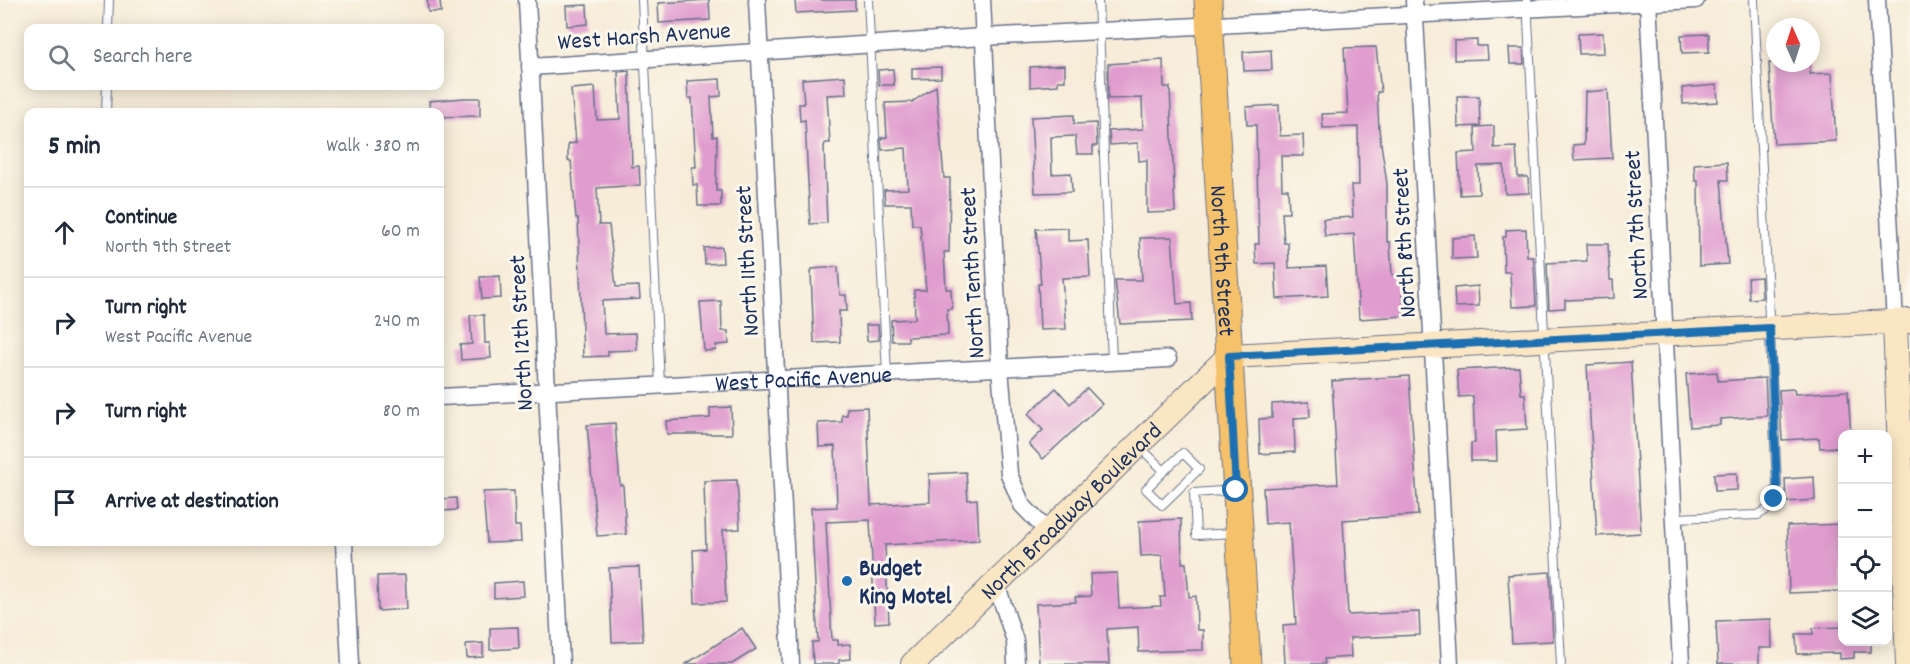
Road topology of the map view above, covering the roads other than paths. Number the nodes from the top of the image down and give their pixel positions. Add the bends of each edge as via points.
1 (109, 0) edge
2 (527, 0) edge
3 (642, 0) edge
4 (757, 0) edge
5 (868, 0) edge
6 (982, 0) edge
7 (1098, 0) edge
8 (1696, 0) edge
9 (1754, 0) edge
10 (1877, 0) edge
11 (1648, 1) edge
12 (1527, 4) edge
13 (1414, 7) edge
14 (1209, 12) edge
15 (108, 24) edge
16 (1099, 31) junction
17 (983, 37) junction
18 (870, 44) junction
19 (759, 51) junction
20 (645, 59) junction
21 (530, 67) junction
22 (107, 90) edge
23 (106, 108) edge
24 (1902, 322) edge
25 (1770, 328) junction
26 (1664, 334) junction
27 (1544, 340) junction
28 (1433, 346) junction
29 (1229, 356) junction
30 (1168, 359) dead end
31 (1112, 362) junction
32 (1000, 368) junction
33 (887, 374) junction
34 (776, 379) junction
35 (660, 385) junction
36 (547, 391) junction
37 (444, 397) edge
38 (1137, 445) junction
39 (1164, 471) junction
40 (1180, 488) junction
41 (1236, 490) junction
42 (1194, 493) junction
43 (1673, 518) junction
44 (1047, 531) junction
45 (1239, 533) junction
46 (344, 546) edge
47 (996, 583) junction
48 (350, 664) edge
49 (561, 664) edge
50 (791, 664) edge
51 (913, 664) edge
52 (1016, 664) edge
53 (1247, 664) edge
54 (1450, 664) edge
55 (1561, 664) edge
56 (1681, 664) edge
57 (1908, 664) edge

1 - 15 lane
2 - 21 street, North 12th Street
3 - 20 lane
4 - 19 street, North 11th Street
5 - 18 lane
6 - 17 street, North Tenth Street
7 - 16 lane
8 - 11 street, West Harsh Avenue
9 - 25 lane
10 - 24 street
11 - 12 street, West Harsh Avenue
11 - 26 street, North 7th Street
12 - 13 street, West Harsh Avenue
12 - 27 lane
13 - 14 street, West Harsh Avenue
13 - 28 street, North 8th Street
14 - 16 street, West Harsh Avenue
14 - 29 main road, North 9th Street
16 - 17 street, West Harsh Avenue
16 - 31 lane
17 - 18 street, West Harsh Avenue
17 - 32 street, North Tenth Street
18 - 19 street, West Harsh Avenue
18 - 33 lane
19 - 20 street, West Harsh Avenue
19 - 34 street, North 11th Street
20 - 21 street, West Harsh Avenue
20 - 35 lane
21 - 36 street, North 12th Street
22 - 23 lane
24 - 25 main road
24 - 57 main road
25 - 26 main road
25 - 43 lane via 1777,486 1768,509 1758,515
26 - 27 main road
26 - 43 street, North 7th Street
27 - 28 main road
27 - 55 lane
28 - 29 main road
28 - 54 street, North 8th Street
29 - 38 main road, North Broadway Boulevard
29 - 41 main road, North 9th Street
30 - 31 street, West Pacific Avenue
31 - 32 street, West Pacific Avenue
32 - 33 street, West Pacific Avenue
32 - 44 street, North Tenth Street via 1009,474 1022,505
33 - 34 street, West Pacific Avenue
34 - 35 street, West Pacific Avenue
34 - 50 street, North 11th Street
35 - 36 street, West Pacific Avenue
36 - 37 street, West Pacific Avenue
36 - 49 street, North 12th Street
38 - 39 lane
38 - 44 main road, North Broadway Boulevard
39 - 40 lane via 1146,489 1162,505
39 - 40 lane via 1183,453 1199,469
40 - 42 lane
41 - 42 lane
41 - 45 main road, North 9th Street
42 - 45 lane via 1196,535
43 - 56 street, North 7th Street
44 - 47 main road, North Broadway Boulevard
45 - 53 main road, North 9th Street
46 - 48 street
47 - 51 main road, North Broadway Boulevard
47 - 52 street via 1015,641

